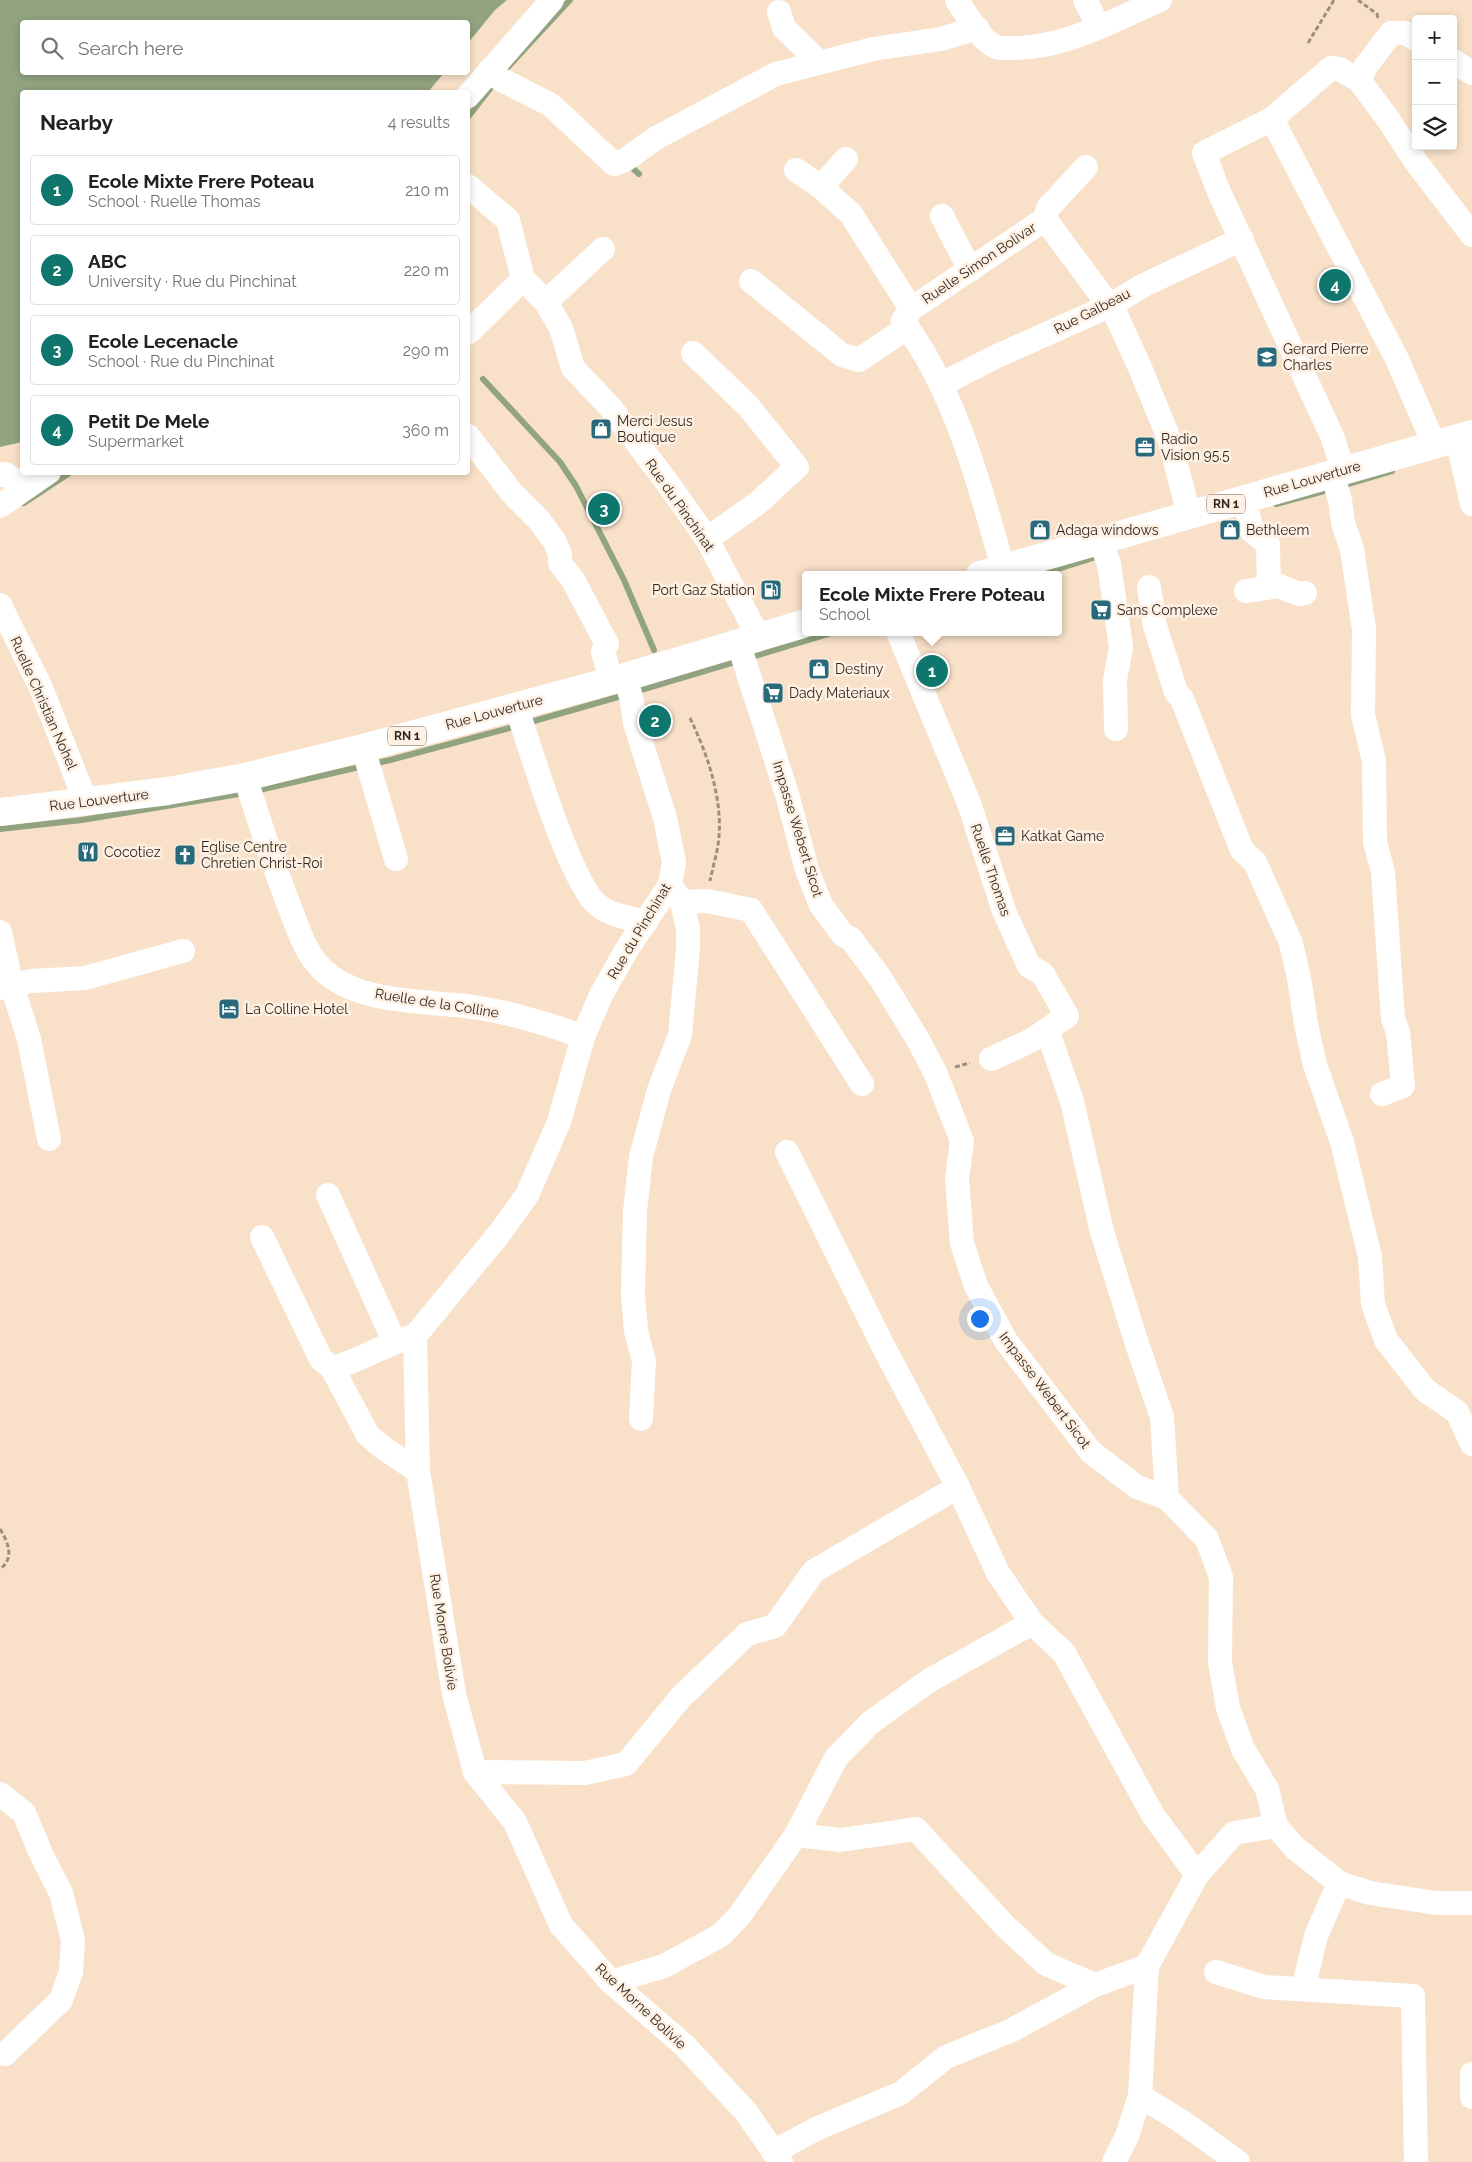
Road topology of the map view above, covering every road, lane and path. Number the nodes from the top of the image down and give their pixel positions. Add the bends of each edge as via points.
1 (552, 0) edge
2 (957, 0) edge
3 (1084, 0) edge
4 (1160, 0) edge
5 (1334, 0) edge
6 (779, 12) dead end
7 (1099, 27) junction
8 (976, 28) junction
9 (1412, 36) edge
10 (1308, 43) dead end
11 (819, 62) junction
12 (1457, 64) edge
13 (1472, 73) edge
14 (495, 75) junction
15 (1359, 80) junction
16 (470, 94) edge
17 (1272, 118) junction
18 (846, 159) dead end
19 (1086, 167) dead end
20 (796, 170) dead end
21 (821, 187) junction
22 (470, 188) edge
23 (942, 216) dead end
24 (1045, 219) junction
25 (1472, 235) edge
26 (1242, 239) junction
27 (603, 249) dead end
28 (970, 270) junction
29 (523, 279) junction
30 (751, 281) dead end
31 (546, 302) junction
32 (1109, 306) junction
33 (909, 318) junction
34 (470, 331) edge
35 (693, 352) dead end
36 (942, 384) junction
37 (470, 439) edge
38 (1457, 444) edge
39 (0, 475) edge
40 (45, 475) edge
41 (1337, 479) junction
42 (27, 487) junction
43 (1244, 498) junction
44 (1472, 504) edge
45 (0, 506) edge
46 (1189, 515) junction
47 (707, 539) junction
48 (1100, 540) junction
49 (991, 571) edge
50 (1269, 586) junction
51 (1149, 587) dead end
52 (1246, 591) dead end
53 (1305, 593) dead end
54 (0, 605) edge
55 (802, 625) edge
56 (900, 636) edge
57 (746, 649) junction
58 (624, 686) junction
59 (520, 718) junction
60 (690, 718) dead end
61 (1116, 729) dead end
62 (366, 759) junction
63 (248, 787) junction
64 (86, 802) junction
65 (0, 812) edge
66 (396, 859) dead end
67 (676, 894) junction
68 (707, 901) junction
69 (646, 922) junction
70 (0, 932) edge
71 (183, 951) dead end
72 (6, 987) edge
73 (1046, 1030) junction
74 (582, 1038) junction
75 (990, 1059) joint
76 (935, 1072) junction
77 (862, 1084) dead end
78 (1382, 1094) dead end
79 (49, 1139) dead end
80 (786, 1152) dead end
81 (328, 1195) dead end
82 (262, 1237) dead end
83 (404, 1338) junction
84 (332, 1368) junction
85 (641, 1419) dead end
86 (1472, 1444) edge
87 (418, 1471) junction
88 (958, 1487) junction
89 (1167, 1498) junction
90 (0, 1529) edge
91 (0, 1569) edge
92 (1032, 1623) junction
93 (475, 1772) junction
94 (0, 1794) edge
95 (1276, 1826) junction
96 (796, 1835) junction
97 (1197, 1875) junction
98 (1339, 1884) junction
99 (1472, 1903) edge
100 (1147, 1966) junction
101 (1216, 1972) dead end
102 (612, 1982) junction
103 (1095, 1985) junction
104 (1303, 1989) junction
105 (2, 2049) edge
106 (1472, 2074) edge
107 (1140, 2096) junction
108 (1472, 2097) edge
109 (777, 2157) edge
110 (1114, 2162) edge
111 (1238, 2162) edge
112 (1416, 2162) edge

1 - 14 street
2 - 8 street
3 - 7 street
4 - 7 street
5 - 10 path
6 - 11 street via 784,28
7 - 8 street via 1045,47 1017,48 997,48
8 - 11 street via 941,39 873,49
9 - 15 street via 1405,32 1391,33
11 - 14 street via 757,83 614,164 551,106
12 - 13 street
14 - 16 street
15 - 17 street via 1331,68
15 - 25 street
17 - 26 street via 1204,153
17 - 38 street via 1397,359
18 - 21 street
19 - 24 street via 1048,208
20 - 21 street
21 - 33 street via 851,214
22 - 29 street via 508,220
23 - 28 street
24 - 28 street, Ruelle Simon Bolivar
24 - 32 street, Ruelle Simon Bolivar
26 - 32 street, Rue Galbeau via 1144,285
26 - 41 street via 1332,436
27 - 31 street
28 - 33 street, Ruelle Simon Bolivar
29 - 31 street, Rue du Pinchinat
29 - 34 street
30 - 33 street, Ruelle Simon Bolivar via 842,354 859,360
31 - 47 street, Rue du Pinchinat via 561,328 573,368 610,408
32 - 36 street, Rue Galbeau
32 - 46 street, Ruelle Simon Bolivar via 1141,370 1170,441
33 - 36 street via 914,334
35 - 47 street via 748,406 797,467 760,502
36 - 49 street via 976,475
37 - 58 street, Rue du Pinchinat via 554,542 560,554 560,564 573,580 607,644 603,652
38 - 41 main road, Rue Louverture / RN 1
38 - 44 street
39 - 42 street via 5,474
40 - 42 street
41 - 43 main road, Rue Louverture / RN 1
41 - 78 street via 1342,523 1352,549 1364,629 1363,715 1374,761 1375,842 1383,872 1393,1019 1398,1032 1403,1086
42 - 45 street
43 - 46 main road, Rue Louverture / RN 1
43 - 50 street via 1252,531 1268,544
46 - 48 main road, Rue Louverture / RN 1
47 - 57 street, Rue du Pinchinat
48 - 49 main road, Rue Louverture / RN 1
48 - 61 street via 1109,564 1121,648 1115,680
50 - 52 street
50 - 53 street
51 - 86 street via 1155,626 1176,692 1182,699 1242,850 1255,862 1291,943 1316,1065 1342,1142 1370,1257 1373,1304 1379,1322 1386,1340 1425,1390 1457,1412
54 - 64 street, Ruelle Christian Nohel via 40,688
55 - 57 main road, Rue Louverture / RN 1
56 - 73 street, Ruelle Thomas via 969,803 1004,911 1029,966 1043,974 1067,1016
57 - 58 main road, Rue Louverture / RN 1
57 - 76 street, Impasse Webert Sicot via 807,870 821,905 879,976
58 - 59 main road, Rue Louverture / RN 1
58 - 67 street, Rue du Pinchinat via 665,818 674,862
59 - 62 main road, Rue Louverture / RN 1
59 - 69 street via 565,846 585,892 599,906
60 - 68 path via 700,738 718,801 719,836
62 - 63 main road, Rue Louverture / RN 1
62 - 66 street
63 - 64 main road, Rue Louverture / RN 1
63 - 74 street, Ruelle de la Colline via 275,872 304,944 322,970 350,987 388,998 430,1005 466,1006 547,1024
64 - 65 main road, Rue Louverture / RN 1
67 - 68 street
67 - 69 street, Rue du Pinchinat
67 - 85 street via 688,929 680,1036 659,1090 641,1157 635,1211 636,1331 644,1361
68 - 77 street via 750,910
69 - 74 street, Rue du Pinchinat via 601,995
70 - 72 street
71 - 72 street via 85,978 31,981
72 - 79 street via 29,1039
73 - 75 street, Ruelle Thomas
73 - 89 street via 1072,1101 1102,1232 1162,1417
74 - 83 street via 559,1122 528,1195 499,1234
75 - 76 path
76 - 89 street, Impasse Webert Sicot via 962,1141 957,1179 962,1243 980,1294 1006,1341 1091,1452 1137,1487
80 - 88 street
81 - 83 street
82 - 84 street via 321,1359
83 - 84 street
83 - 87 street, Rue Morne Bolivie
84 - 87 street via 368,1434
87 - 93 street, Rue Morne Bolivie via 454,1694
88 - 92 street via 998,1573
88 - 93 street via 814,1572 775,1626 747,1634 681,1697 626,1764 585,1773
89 - 95 street via 1207,1539 1221,1577 1220,1662 1228,1708 1243,1748 1267,1789
90 - 91 path via 9,1551 5,1565
92 - 96 street via 930,1680 870,1723 836,1758
92 - 97 street via 1064,1654 1153,1815
93 - 102 street, Rue Morne Bolivie via 515,1822 561,1925
94 - 105 street via 24,1813 61,1893 73,1940 71,1972 61,2000
95 - 97 street via 1234,1833
95 - 98 street via 1295,1848
96 - 102 street via 740,1915 721,1935 664,1966
96 - 103 street via 841,1840 916,1829 1005,1926 1046,1964
97 - 100 street
98 - 99 street via 1370,1893
98 - 104 street via 1316,1936
100 - 103 street
100 - 107 street
101 - 104 street via 1264,1987
102 - 109 street, Rue Morne Bolivie via 684,2045 746,2112
103 - 109 street via 1010,2031 946,2057 901,2093 816,2128
104 - 112 street via 1413,1996
106 - 108 street
107 - 110 street via 1127,2136
107 - 111 street

